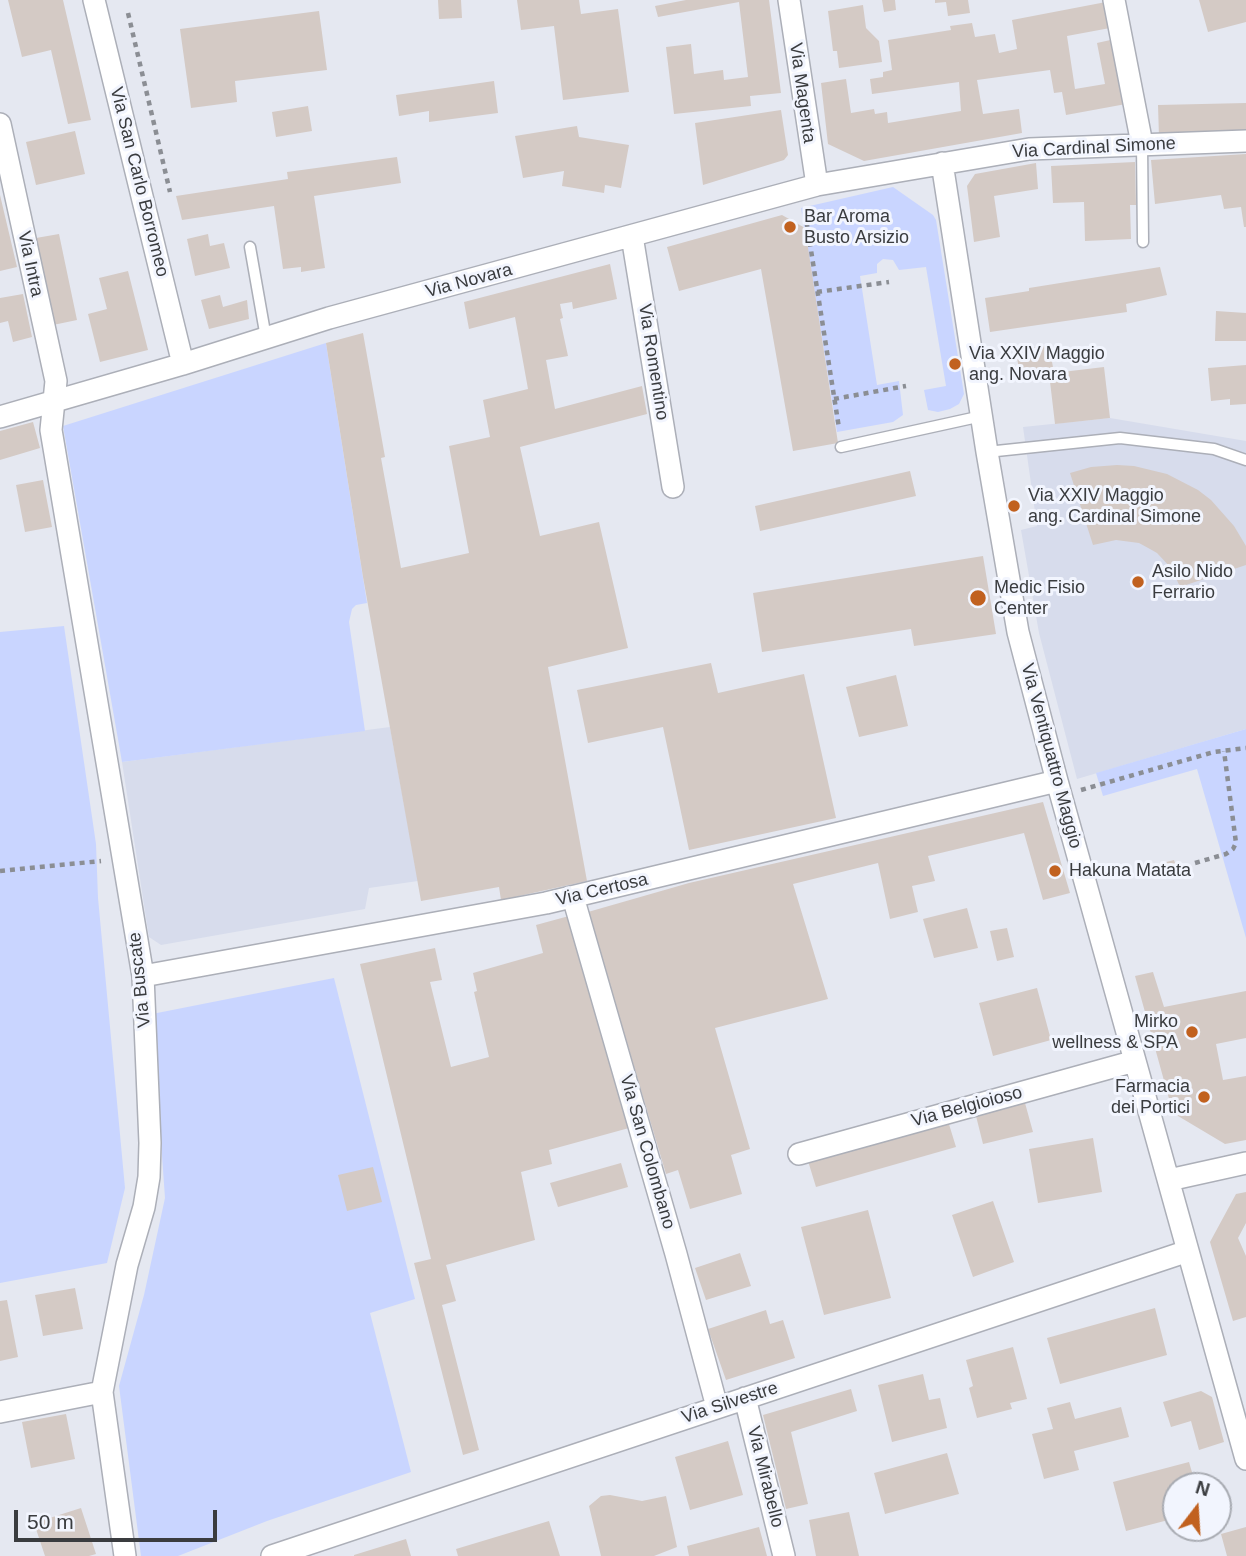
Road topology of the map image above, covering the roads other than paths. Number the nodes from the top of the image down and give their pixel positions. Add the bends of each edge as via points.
1 (94, 0) edge
2 (789, 0) edge
3 (1114, 0) edge
4 (0, 124) edge
5 (1246, 141) edge
6 (1142, 144) junction
7 (942, 163) junction
8 (817, 186) junction
9 (632, 236) junction
10 (1143, 243) dead end
11 (250, 247) dead end
12 (266, 338) junction
13 (183, 364) junction
14 (54, 403) junction
15 (982, 416) junction
16 (0, 417) edge
17 (841, 447) road end
18 (987, 452) junction
19 (1246, 460) edge
20 (673, 487) dead end
21 (1057, 781) junction
22 (573, 897) junction
23 (143, 976) junction
24 (1135, 1060) junction
25 (799, 1154) dead end
26 (1246, 1163) edge
27 (1169, 1180) junction
28 (1188, 1251) junction
29 (102, 1392) junction
30 (746, 1398) junction
31 (717, 1407) junction
32 (0, 1412) edge
33 (1246, 1459) edge
34 (125, 1556) edge
35 (272, 1556) edge
36 (784, 1556) edge

1 - 13 street, Via San Carlo Borromeo
2 - 8 street, Via Magenta
3 - 6 street
4 - 14 street, Via Intra via 56,380
5 - 6 street, Via Cardinal Simone
6 - 7 street, Via Cardinal Simone via 1030,149
6 - 10 lane
7 - 8 street, Via Novara
7 - 15 street, Via Ventiquattro Maggio
8 - 9 street, Via Novara
9 - 12 street, Via Novara
9 - 20 street, Via Romentino
11 - 12 lane
12 - 13 street, Via Novara
13 - 14 street, Via Novara
14 - 16 street, Via Novara
14 - 23 street, Via Buscate via 51,430
15 - 17 lane
15 - 18 street, Via Ventiquattro Maggio
18 - 19 lane via 1120,438 1214,449
18 - 21 street, Via Ventiquattro Maggio via 1018,632
21 - 22 street, Via Certosa
21 - 24 street, Via Ventiquattro Maggio
22 - 23 street, Via Certosa
22 - 31 street, Via San Colombano
23 - 29 street, Via Buscate via 149,1177
24 - 25 street, Via Belgioioso
24 - 27 street, Via Ventiquattro Maggio
26 - 27 street
27 - 28 street, Via Ventiquattro Maggio
28 - 30 street, Via Silvestre
28 - 33 street, Via Ventiquattro Maggio
29 - 32 street
29 - 34 street, Via Buscate
30 - 31 street, Via Silvestre
30 - 36 street, Via Mirabello
31 - 35 street, Via Silvestre

